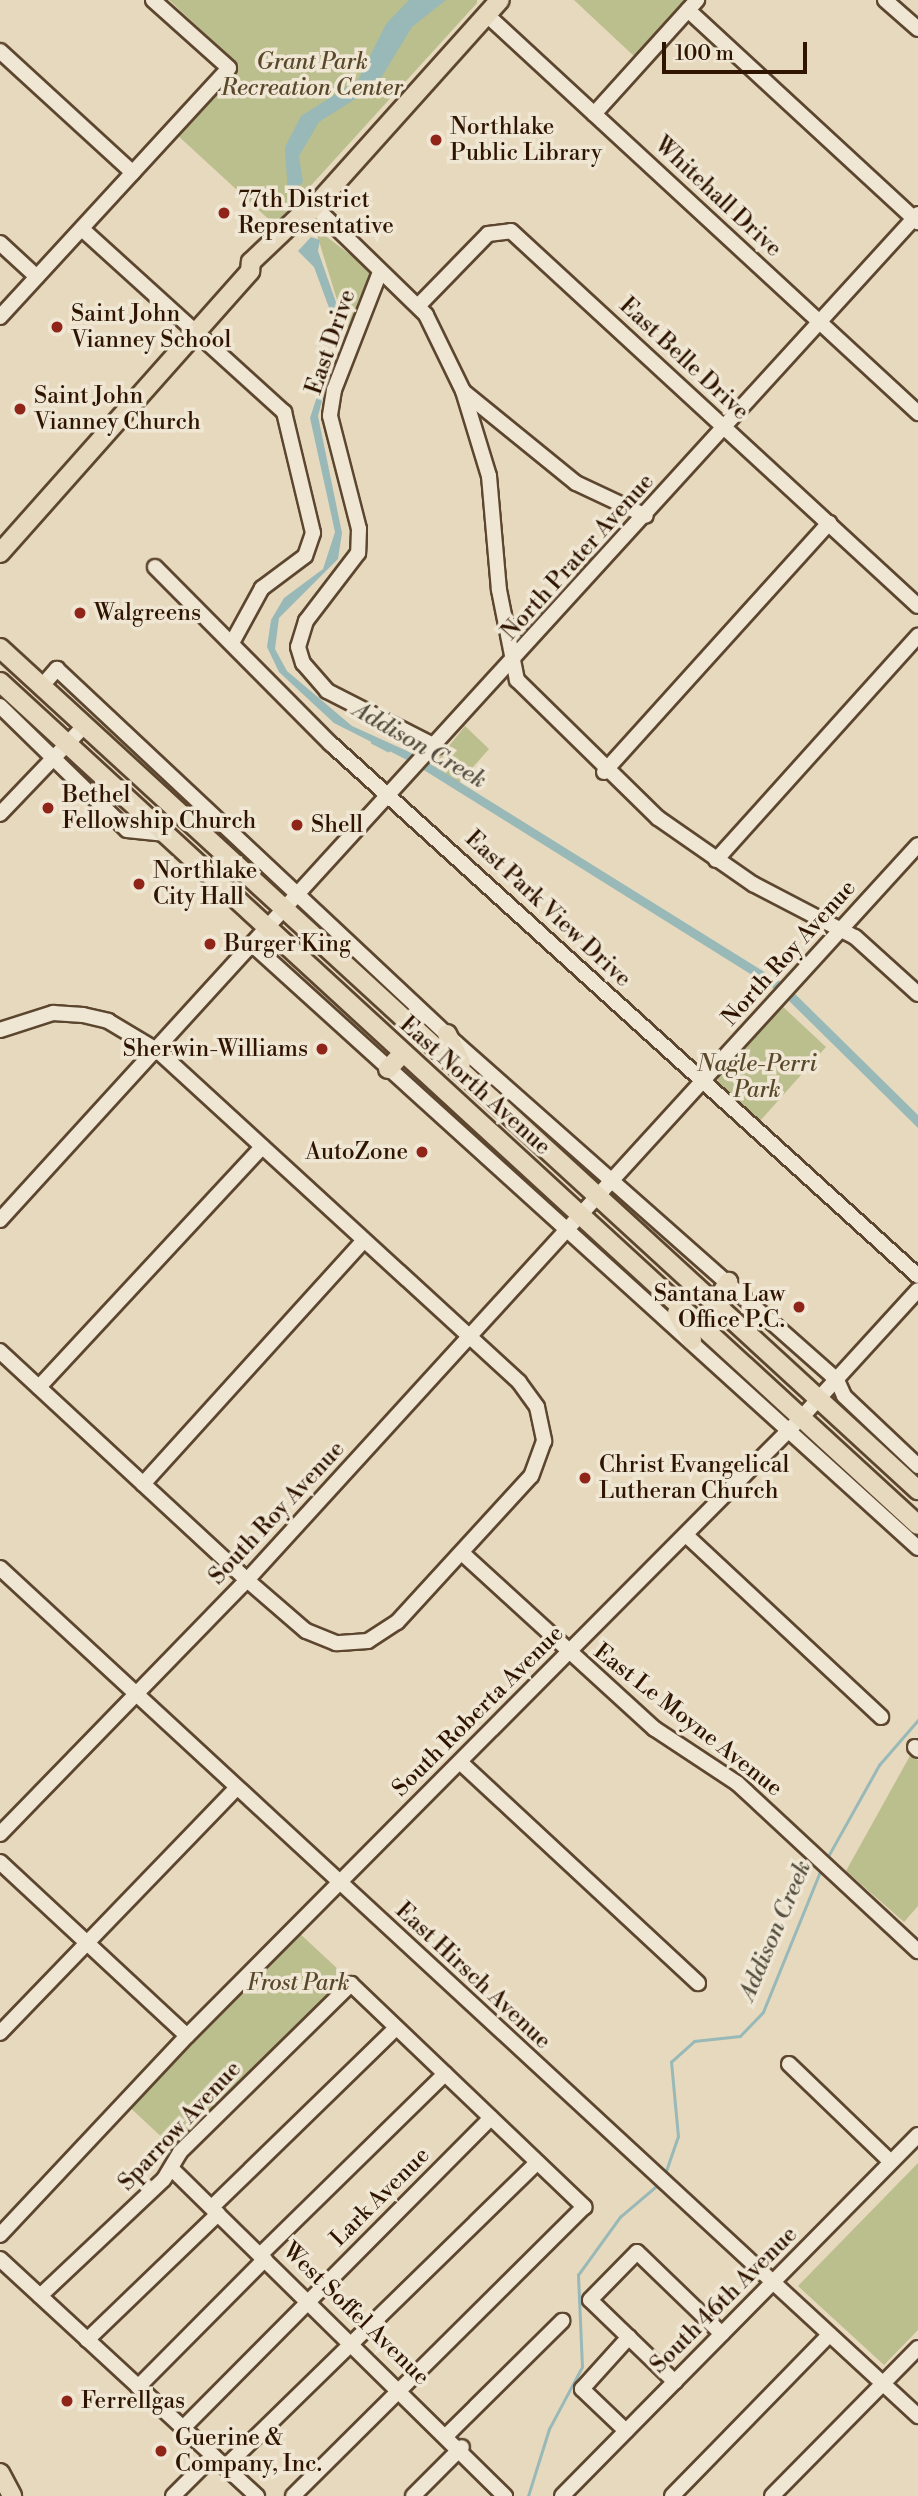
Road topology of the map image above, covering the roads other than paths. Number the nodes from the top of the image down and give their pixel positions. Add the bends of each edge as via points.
1 (153, 0) edge
2 (500, 0) edge
3 (886, 0) edge
4 (692, 5) edge
5 (487, 15) junction
6 (918, 29) edge
7 (0, 51) edge
8 (594, 114) junction
9 (133, 173) junction
10 (311, 205) junction
11 (917, 218) edge
12 (82, 229) junction
13 (0, 243) edge
14 (380, 272) junction
15 (37, 277) junction
16 (418, 306) junction
17 (0, 317) edge
18 (820, 323) junction
19 (194, 331) junction
20 (463, 391) junction
21 (918, 413) edge
22 (726, 428) junction
23 (646, 516) junction
24 (829, 523) junction
25 (0, 553) edge
26 (155, 567) dead end
27 (918, 606) edge
28 (918, 636) edge
29 (233, 641) junction
30 (0, 648) edge
31 (510, 666) junction
32 (0, 682) edge
33 (42, 686) junction
34 (3, 709) edge
35 (85, 725) junction
36 (67, 744) junction
37 (432, 752) junction
38 (53, 760) junction
39 (604, 772) junction
40 (393, 796) junction
41 (0, 814) edge
42 (166, 834) junction
43 (918, 845) edge
44 (716, 860) junction
45 (294, 905) junction
46 (842, 929) junction
47 (270, 931) junction
48 (255, 947) junction
49 (918, 993) edge
50 (0, 1030) edge
51 (447, 1034) junction
52 (158, 1051) junction
53 (403, 1053) junction
54 (388, 1069) junction
55 (472, 1081) junction
56 (702, 1083) junction
57 (261, 1147) junction
58 (611, 1183) junction
59 (599, 1197) junction
60 (0, 1220) edge
61 (576, 1222) junction
62 (363, 1241) junction
63 (918, 1276) edge
64 (728, 1282) junction
65 (661, 1290) junction
66 (918, 1290) edge
67 (715, 1304) junction
68 (470, 1336) junction
69 (692, 1340) junction
70 (0, 1351) edge
71 (837, 1380) junction
72 (39, 1387) junction
73 (818, 1400) junction
74 (796, 1424) junction
75 (918, 1466) edge
76 (143, 1484) junction
77 (918, 1490) edge
78 (918, 1525) edge
79 (686, 1535) junction
80 (918, 1548) edge
81 (462, 1553) junction
82 (3, 1577) edge
83 (247, 1580) junction
84 (568, 1653) junction
85 (136, 1695) junction
86 (881, 1717) dead end
87 (460, 1762) junction
88 (237, 1788) junction
89 (0, 1834) edge
90 (0, 1862) edge
91 (340, 1883) junction
92 (89, 1943) junction
93 (918, 1951) edge
94 (698, 1983) dead end
95 (396, 2028) junction
96 (0, 2033) edge
97 (187, 2036) junction
98 (789, 2064) dead end
99 (444, 2074) junction
100 (491, 2118) junction
101 (918, 2135) edge
102 (537, 2162) junction
103 (891, 2162) junction
104 (172, 2169) junction
105 (215, 2211) junction
106 (0, 2235) edge
107 (263, 2257) junction
108 (0, 2259) edge
109 (772, 2283) junction
110 (40, 2296) junction
111 (310, 2300) junction
112 (562, 2321) dead end
113 (722, 2334) junction
114 (829, 2335) junction
115 (629, 2337) junction
116 (87, 2340) junction
117 (354, 2341) junction
118 (918, 2348) edge
119 (675, 2382) junction
120 (882, 2383) junction
121 (138, 2387) junction
122 (401, 2387) junction
123 (918, 2416) edge
124 (183, 2428) junction
125 (626, 2431) junction
126 (448, 2434) junction
127 (462, 2447) junction
128 (214, 2456) junction
129 (225, 2467) junction
130 (0, 2473) edge
131 (682, 2493) edge
132 (506, 2494) edge
133 (12, 2496) edge
134 (173, 2496) edge
135 (257, 2496) edge
136 (293, 2496) edge
137 (413, 2496) edge
138 (562, 2496) edge
139 (772, 2496) edge

1 - 9 street via 229,68
2 - 5 main road
3 - 6 street
4 - 8 street
4 - 11 street
5 - 8 street, Whitehall Drive
5 - 10 main road
7 - 9 street
8 - 18 street, Whitehall Drive
9 - 12 street
10 - 14 street
10 - 19 main road via 299,227
11 - 18 street, North Prater Avenue
12 - 15 street
12 - 19 street
13 - 15 street
14 - 16 street
14 - 37 street, East Drive via 334,390 331,416 359,529 358,553 306,621 298,647 309,673 335,696
15 - 17 street
16 - 20 street
16 - 22 street, East Belle Drive via 488,234 511,231
18 - 21 street, Whitehall Drive
18 - 22 street, North Prater Avenue
19 - 25 main road
19 - 29 street via 284,412 313,526 305,556 261,588
20 - 23 street via 567,477
20 - 31 street via 494,505
22 - 23 street, North Prater Avenue
22 - 24 street, East Belle Drive
23 - 31 street, North Prater Avenue
24 - 27 street, East Belle Drive
24 - 39 street
26 - 29 street, East Park View Drive
28 - 44 street
29 - 40 street, East Park View Drive via 331,744
30 - 33 main road, East North Avenue
31 - 37 street, North Prater Avenue
31 - 39 street
32 - 36 main road, East North Avenue
33 - 35 main road, East North Avenue
33 - 45 street, East North Avenue via 57,669 227,822
34 - 38 street
35 - 36 street
35 - 45 main road, East North Avenue
36 - 38 street
36 - 42 main road, East North Avenue
37 - 40 street, North Prater Avenue
38 - 41 street
38 - 42 street via 127,830
39 - 44 street
40 - 45 street, North Prater Avenue
40 - 56 street, East Park View Drive
42 - 47 main road, East North Avenue
43 - 46 street, North Roy Avenue
44 - 46 street
45 - 47 street, North Prater Avenue
45 - 51 street, East North Avenue
45 - 55 main road, East North Avenue
46 - 49 street
46 - 56 street, North Roy Avenue
47 - 48 street, North Prater Avenue
47 - 53 main road, East North Avenue
48 - 52 street, North Prater Avenue
48 - 54 street, East North Avenue
50 - 52 street via 52,1013 83,1014 108,1021
51 - 55 main road
51 - 58 street, East North Avenue
52 - 57 street
52 - 60 street, North Prater Avenue
53 - 54 main road
53 - 61 main road, East North Avenue
54 - 61 street, East North Avenue
55 - 59 main road, East North Avenue
56 - 58 street, North Roy Avenue
56 - 63 street, East Park View Drive
57 - 62 street
57 - 72 street
58 - 59 street, North Roy Avenue
58 - 64 street, East North Avenue via 646,1205
59 - 61 street, North Roy Avenue
59 - 67 main road, East North Avenue
61 - 65 main road, East North Avenue
61 - 68 street, South Roy Avenue
61 - 69 street, East North Avenue
62 - 68 street
62 - 76 street
64 - 67 main road
64 - 71 street, East North Avenue
65 - 69 main road
65 - 74 main road, East North Avenue
66 - 71 street, South Roberta Avenue
67 - 73 main road, East North Avenue
68 - 81 street via 531,1397 544,1441 531,1476
68 - 83 street, South Roy Avenue
69 - 74 street, East North Avenue
70 - 72 street
71 - 73 street, South Roberta Avenue
71 - 75 street via 844,1396
72 - 76 street
73 - 74 street, South Roberta Avenue
73 - 77 main road, East North Avenue
74 - 78 main road, East North Avenue
74 - 79 street, South Roberta Avenue
74 - 80 street, East North Avenue
76 - 83 street
79 - 84 street, South Roberta Avenue
79 - 86 street
81 - 83 street via 397,1622 353,1644 306,1631
81 - 84 street, East Le Moyne Avenue
82 - 85 street, East Hirsch Avenue
83 - 85 street, South Roy Avenue
84 - 87 street, South Roberta Avenue
84 - 93 street, East Le Moyne Avenue via 673,1743 737,1783
85 - 88 street, East Hirsch Avenue
85 - 89 street, South Roy Avenue
87 - 91 street, South Roberta Avenue
87 - 94 street
88 - 91 street, East Hirsch Avenue
88 - 92 street
90 - 92 street
91 - 97 street, South Roberta Avenue
91 - 109 street, East Hirsch Avenue
92 - 96 street
92 - 97 street
95 - 99 street
95 - 104 street, Sparrow Avenue via 351,1984 180,2152
95 - 105 street
97 - 106 street, South Roberta Avenue
98 - 103 street
99 - 100 street
99 - 107 street
100 - 102 street
100 - 111 street, Lark Avenue
101 - 103 street, South 46th Avenue
102 - 117 street
102 - 122 street via 584,2207
103 - 109 street, South 46th Avenue
104 - 105 street, West Soffel Avenue
104 - 110 street, Sparrow Avenue
105 - 107 street, West Soffel Avenue
105 - 116 street
107 - 111 street, West Soffel Avenue
107 - 121 street
108 - 110 street
109 - 113 street, South 46th Avenue
109 - 114 street, East Hirsch Avenue
110 - 116 street
111 - 117 street, West Soffel Avenue
111 - 124 street, Lark Avenue
112 - 126 street
113 - 115 street via 636,2252 590,2300
113 - 119 street, South 46th Avenue
114 - 120 street, East Hirsch Avenue
114 - 131 street
115 - 119 street
115 - 125 street via 582,2389
116 - 121 street
117 - 122 street, West Soffel Avenue
117 - 129 street
118 - 120 street
119 - 125 street, South 46th Avenue
120 - 123 street, East Hirsch Avenue
120 - 139 street
121 - 124 street
122 - 126 street, West Soffel Avenue
122 - 136 street
124 - 128 street
125 - 138 street, South 46th Avenue
126 - 127 street, West Soffel Avenue
127 - 132 street, West Soffel Avenue
127 - 137 street
128 - 129 street
128 - 134 street
129 - 135 street
130 - 133 main road

